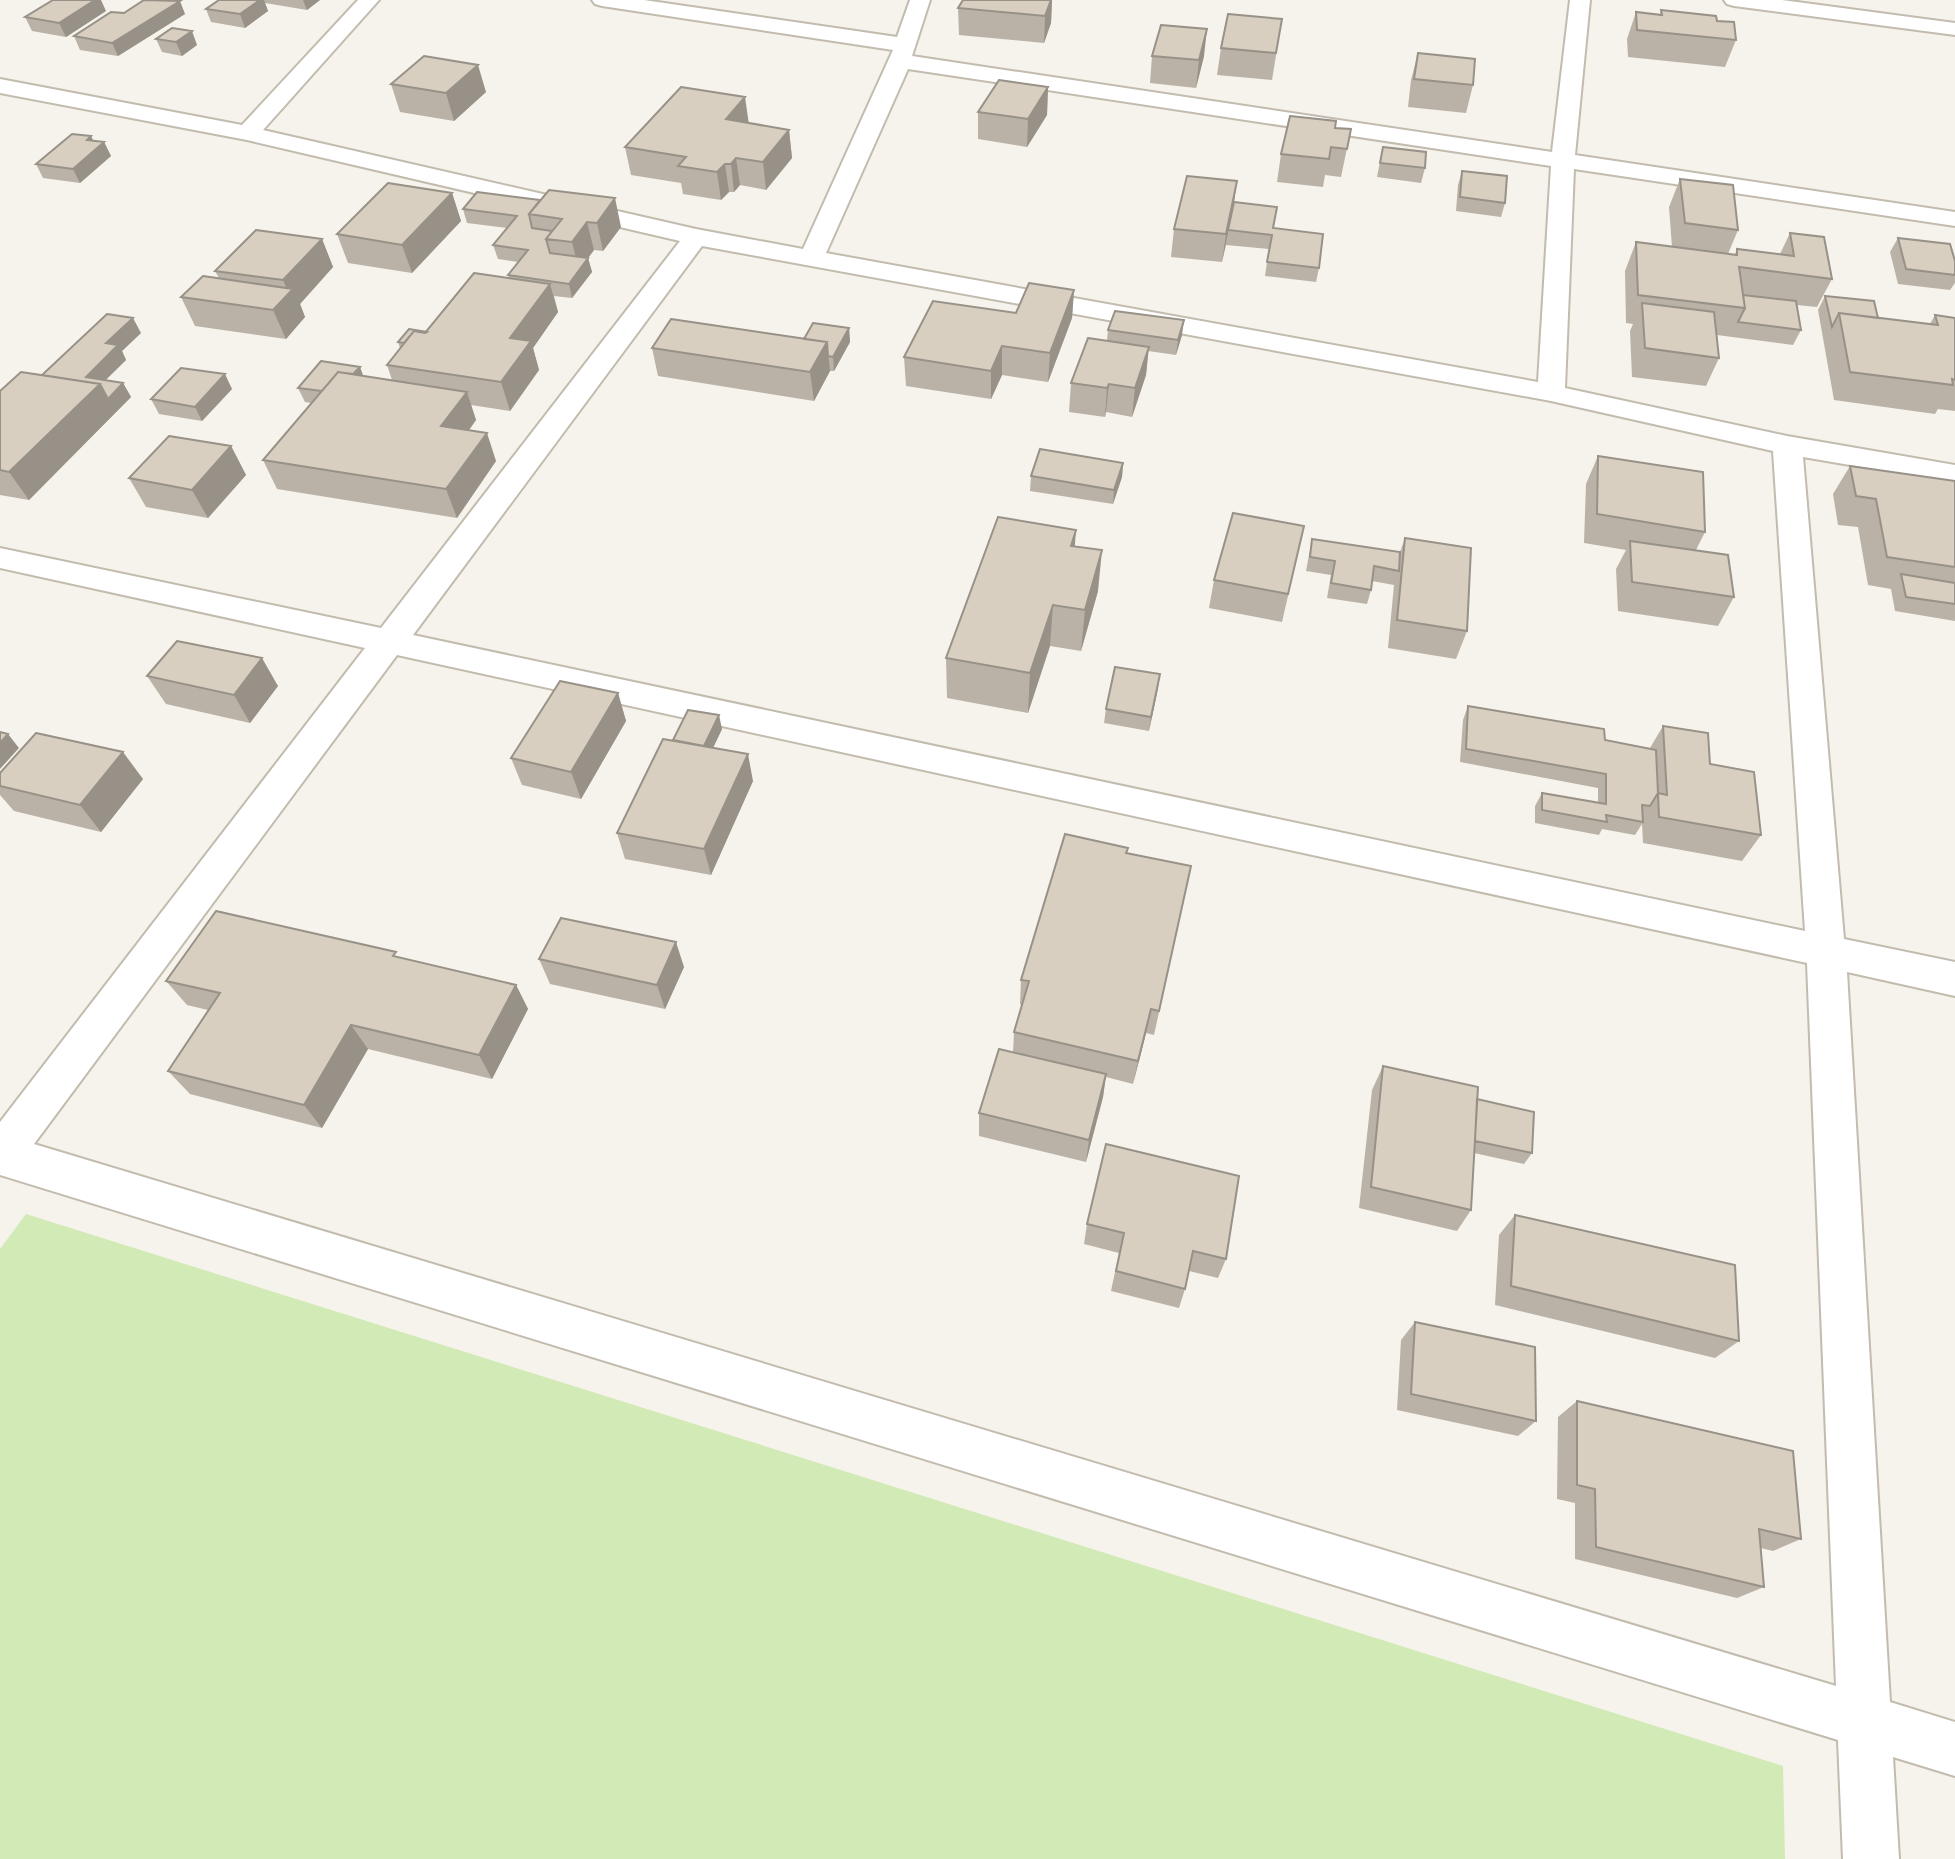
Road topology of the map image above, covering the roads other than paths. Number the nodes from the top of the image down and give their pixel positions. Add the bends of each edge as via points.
1 (369, 0) edge
2 (602, 0) edge
3 (920, 0) edge
4 (1580, 0) edge
5 (1734, 0) edge
6 (1955, 29) edge
7 (903, 53) junction
8 (0, 86) edge
9 (247, 133) junction
10 (1563, 159) junction
11 (1955, 219) edge
12 (696, 237) junction
13 (812, 256) junction
14 (1551, 393) junction
15 (1787, 445) junction
16 (1955, 474) edge
17 (0, 558) edge
18 (390, 642) junction
19 (1826, 951) junction
20 (1955, 979) edge
21 (0, 1154) edge
22 (1864, 1722) junction
23 (1955, 1749) edge
24 (1871, 1859) edge

1 - 9 street
2 - 7 street
3 - 7 street
4 - 10 street
5 - 6 street
7 - 10 street
7 - 13 street
8 - 9 street
9 - 12 street
10 - 11 street
10 - 14 street
12 - 13 street
12 - 18 street
13 - 14 street
14 - 15 street
15 - 16 street
15 - 19 street
17 - 18 street
18 - 19 street
18 - 21 street
19 - 20 street
19 - 22 street
21 - 22 street
22 - 23 street
22 - 24 street

